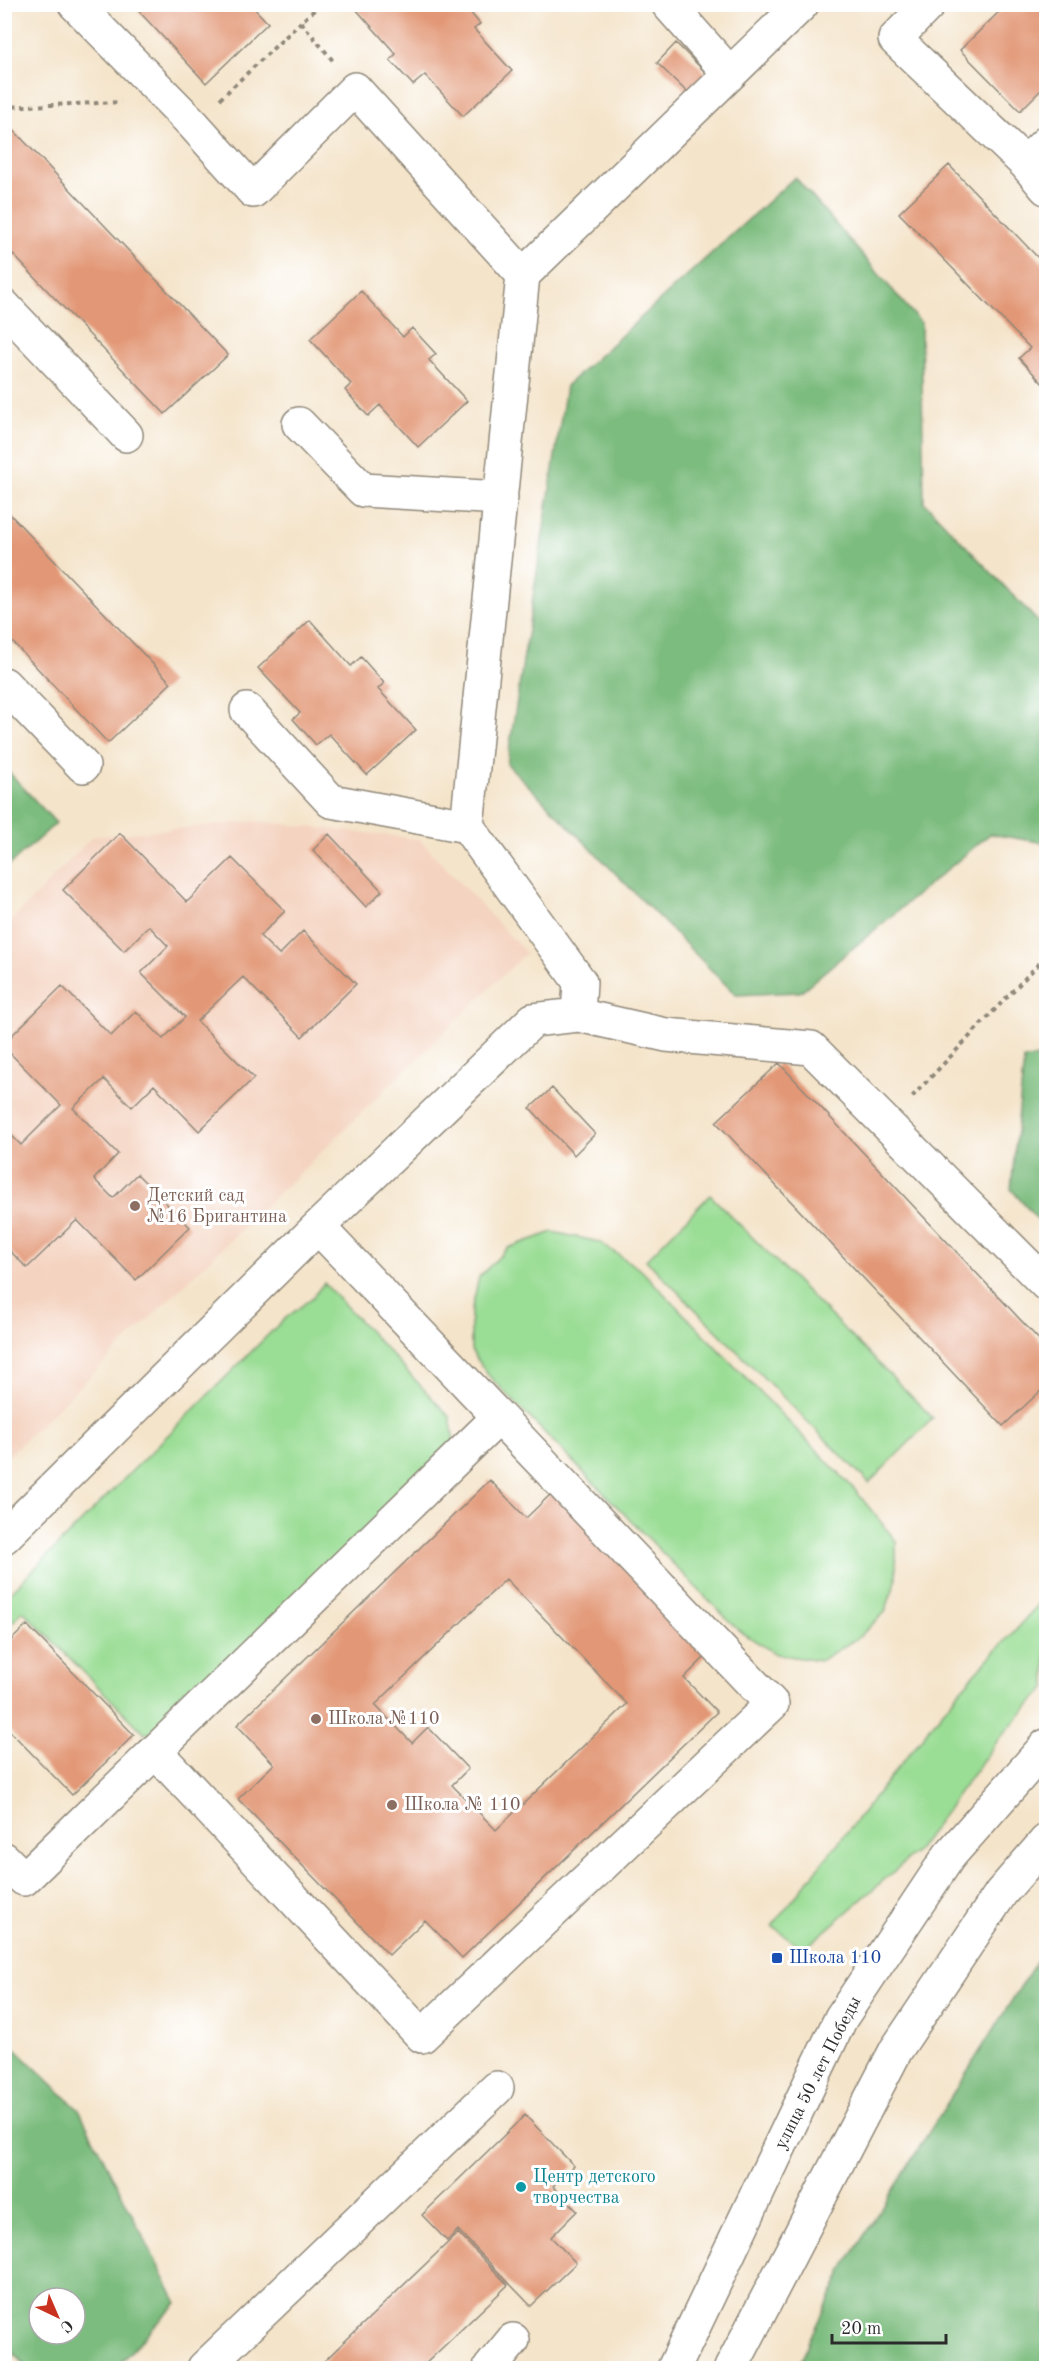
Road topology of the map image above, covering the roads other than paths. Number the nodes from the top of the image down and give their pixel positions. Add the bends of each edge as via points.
1 (75, 4) edge
2 (668, 4) edge
3 (802, 4) edge
4 (929, 4) edge
5 (730, 74) junction
6 (1036, 153) edge
7 (1047, 188) edge
8 (524, 275) junction
9 (4, 306) edge
10 (299, 424) dead end
11 (126, 435) dead end
12 (501, 498) junction
13 (4, 684) edge
14 (247, 710) dead end
15 (83, 766) dead end
16 (467, 826) junction
17 (578, 1016) junction
18 (318, 1227) junction
19 (1047, 1284) edge
20 (499, 1417) junction
21 (4, 1537) edge
22 (1047, 1746) edge
23 (155, 1751) junction
24 (1047, 1841) edge
25 (4, 1859) edge
26 (497, 2088) dead end
27 (513, 2340) dead end
28 (204, 2368) edge
29 (490, 2368) edge
30 (674, 2368) edge
31 (731, 2368) edge

1 - 8 street via 253,191 355,89
2 - 5 street
3 - 5 street
4 - 6 street via 895,39
5 - 8 street
6 - 7 street
8 - 12 street
9 - 11 street
10 - 12 street via 363,490
12 - 16 street
13 - 15 street
14 - 16 street via 331,801
16 - 17 street via 580,982
17 - 18 street via 533,1020
17 - 19 street via 666,1035 811,1048
18 - 20 street
18 - 21 street
20 - 23 street
20 - 23 street via 772,1704 422,2036
22 - 30 street, улица 50 лет Победы via 949,1856 841,2019
23 - 25 street via 24,1880
24 - 31 street via 1001,1893 896,2050
26 - 28 street
27 - 29 street

